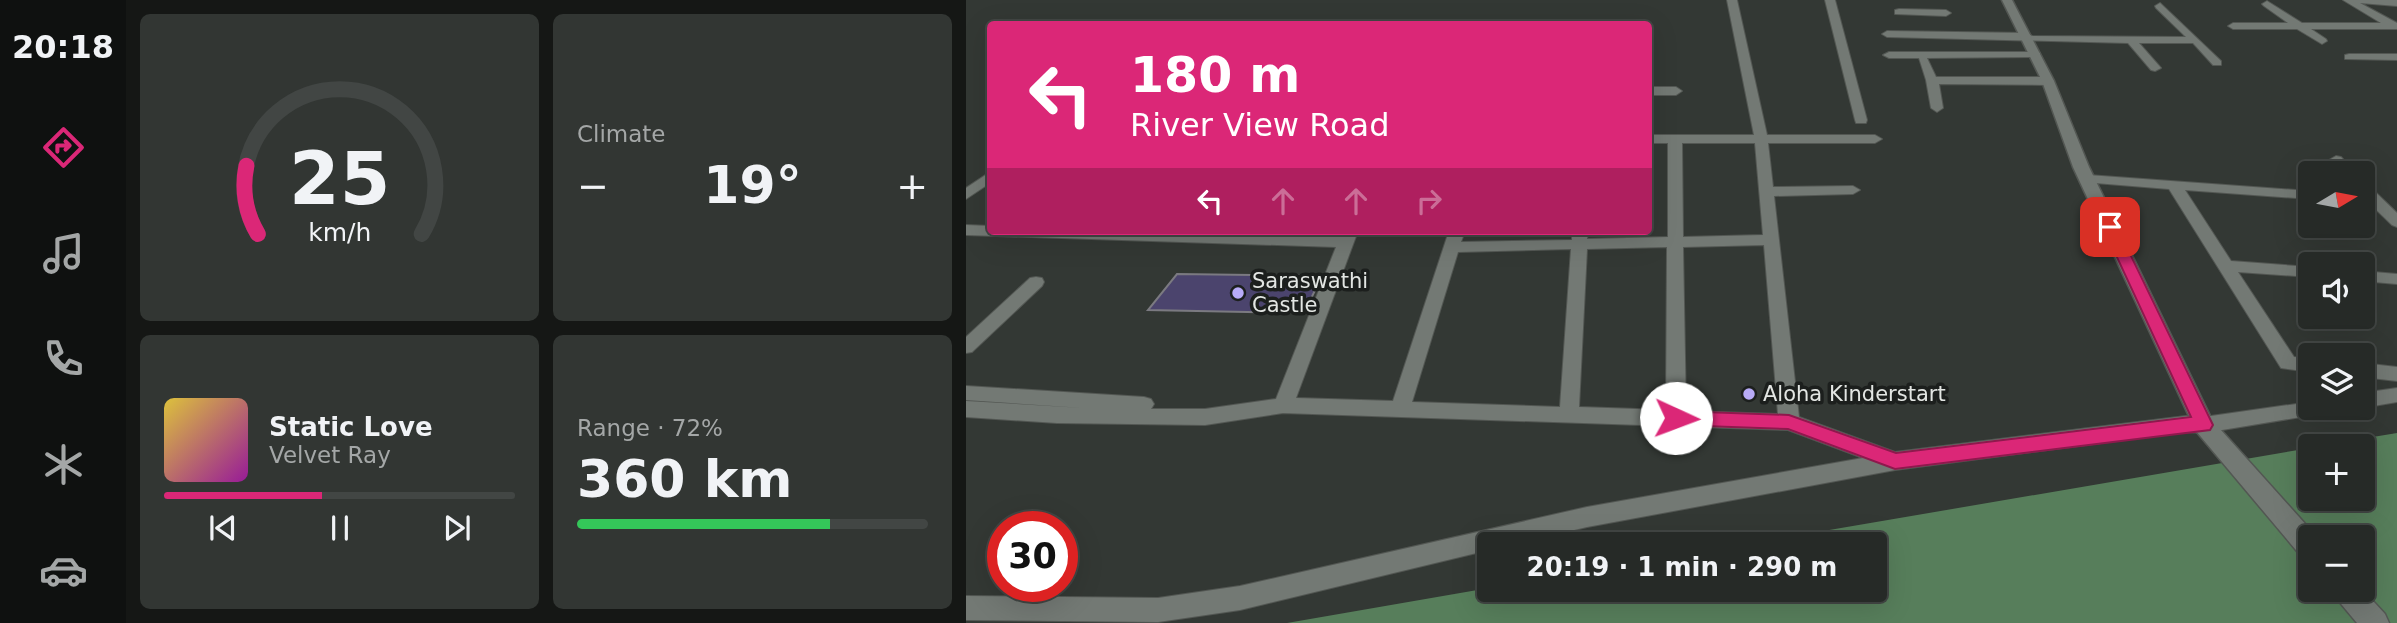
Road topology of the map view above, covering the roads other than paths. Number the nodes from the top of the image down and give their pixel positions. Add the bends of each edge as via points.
1 (1732, 0) edge
2 (1830, 0) edge
3 (1942, 0) edge
4 (2007, 0) edge
5 (2348, 0) edge
6 (2361, 0) edge
7 (2397, 2) edge
8 (2267, 4) dead end
9 (2160, 6) dead end
10 (1899, 12) dead end
11 (1946, 13) junction
12 (2300, 25) junction
13 (2233, 26) dead end
14 (2396, 26) edge
15 (1887, 34) dead end
16 (1958, 35) junction
17 (2027, 38) junction
18 (2131, 40) junction
19 (2196, 40) junction
20 (2322, 41) dead end
21 (1889, 55) dead end
22 (2036, 55) junction
23 (2349, 57) dead end
24 (2397, 57) edge
25 (1923, 60) dead end
26 (2217, 63) dead end
27 (2155, 68) dead end
28 (1932, 80) junction
29 (2048, 81) junction
30 (1652, 91) edge
31 (1676, 91) dead end
32 (1937, 108) dead end
33 (1861, 120) dead end
34 (1761, 138) junction
35 (1652, 139) edge
36 (1675, 139) junction
37 (1875, 139) dead end
38 (987, 178) edge
39 (2088, 180) junction
40 (2174, 186) junction
41 (1853, 190) dead end
42 (1766, 192) junction
43 (2298, 194) edge
44 (966, 195) edge
45 (2375, 204) edge
46 (2397, 222) edge
47 (966, 230) edge
48 (987, 231) edge
49 (1179, 235) edge
50 (1347, 237) edge
51 (1579, 237) edge
52 (1455, 239) edge
53 (1770, 240) junction
54 (1676, 242) junction
55 (2227, 266) junction
56 (2298, 271) edge
57 (2375, 277) edge
58 (2397, 279) edge
59 (1037, 282) dead end
60 (966, 347) edge
61 (2298, 364) edge
62 (2375, 371) edge
63 (2397, 374) edge
64 (966, 393) edge
65 (2397, 395) edge
66 (2375, 399) edge
67 (1283, 405) junction
68 (1064, 408) junction
69 (966, 409) edge
70 (1400, 409) junction
71 (2298, 411) edge
72 (1569, 416) junction
73 (1676, 418) junction
74 (1789, 422) junction
75 (2204, 425) junction
76 (1895, 461) junction
77 (2298, 534) edge
78 (2357, 602) edge
79 (966, 608) edge
80 (2375, 623) edge

1 - 34 street
2 - 33 street
3 - 11 street
4 - 17 street
5 - 14 street
6 - 7 street
8 - 12 street
9 - 19 street
10 - 11 street
11 - 16 street
12 - 13 street
12 - 14 street
12 - 20 street
15 - 16 street
16 - 17 street
17 - 18 street
17 - 22 street
18 - 19 street
18 - 27 street
19 - 26 street
21 - 22 street
22 - 29 street
23 - 24 street
25 - 28 street
28 - 29 street
28 - 32 street
29 - 39 street
30 - 31 street
34 - 36 street
34 - 37 street
34 - 42 street
35 - 36 street
36 - 54 street
38 - 44 street
39 - 40 street
39 - 75 street
40 - 43 street
40 - 55 street
41 - 42 street
42 - 53 street
45 - 46 street
47 - 48 street
49 - 50 street
50 - 67 street
51 - 52 street
51 - 54 street
51 - 72 street
52 - 70 street
53 - 54 street
53 - 74 street
54 - 73 street
55 - 56 street
55 - 61 street via 2288,363
57 - 58 street
59 - 60 street
62 - 63 street
64 - 68 street
65 - 66 street
67 - 68 street via 1205,417
67 - 70 street
68 - 69 street
70 - 72 street
71 - 75 street
72 - 73 street
73 - 74 street
74 - 76 street
75 - 76 street
75 - 77 street
76 - 79 street via 1587,517 1240,598 1158,610
78 - 80 street

